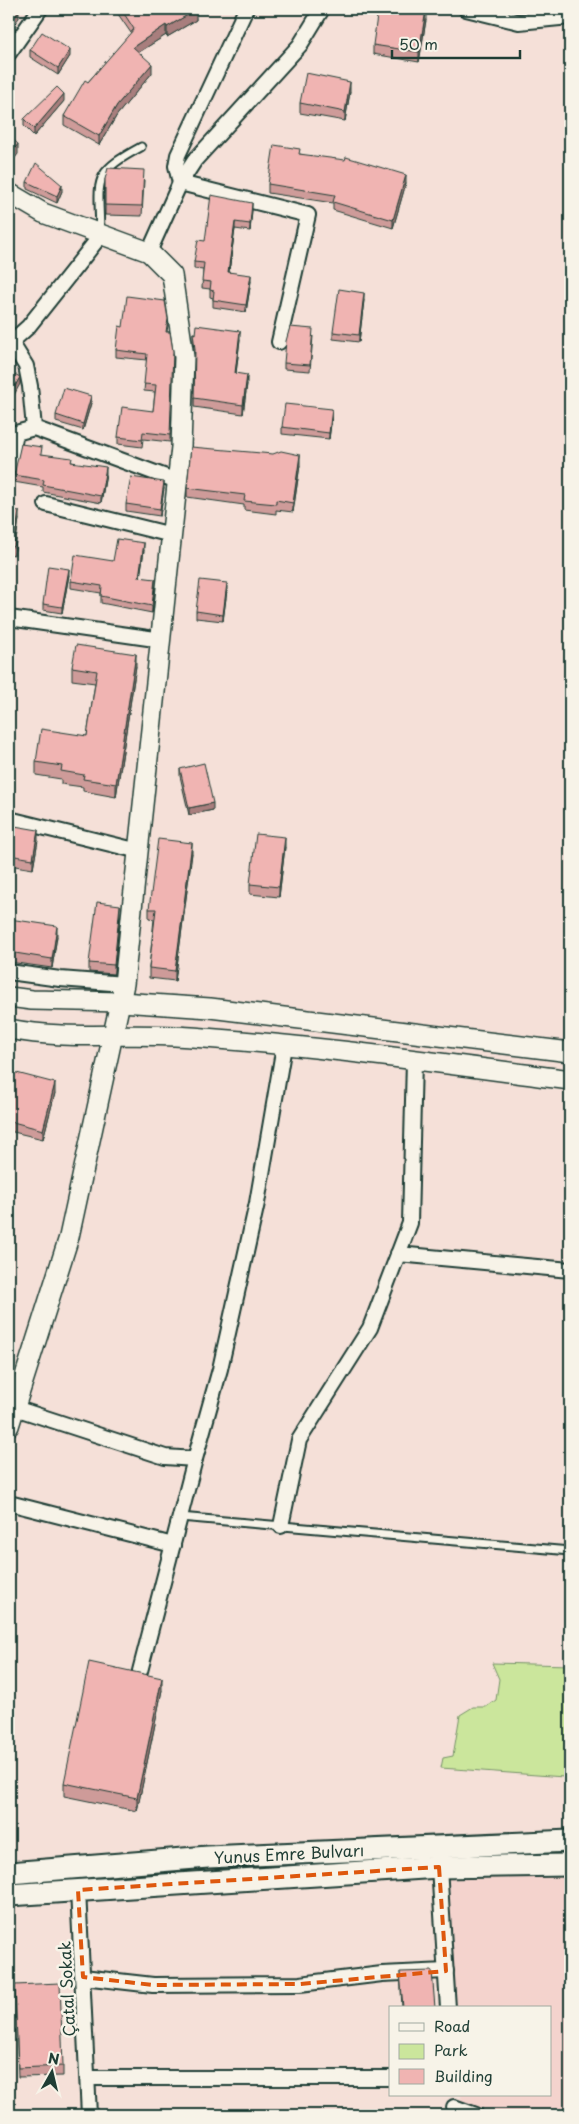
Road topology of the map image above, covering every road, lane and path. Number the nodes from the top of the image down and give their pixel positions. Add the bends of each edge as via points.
1 (40, 9) edge
2 (246, 9) edge
3 (322, 9) edge
4 (466, 9) edge
5 (570, 17) edge
6 (9, 53) edge
7 (141, 147) dead end
8 (180, 183) junction
9 (9, 193) edge
10 (101, 235) junction
11 (149, 252) junction
12 (279, 342) dead end
13 (10, 343) edge
14 (34, 428) junction
15 (9, 467) edge
16 (178, 481) junction
17 (46, 504) dead end
18 (172, 535) junction
19 (9, 618) edge
20 (162, 640) junction
21 (9, 819) edge
22 (140, 851) junction
23 (9, 972) edge
24 (122, 993) junction
25 (9, 997) edge
26 (9, 1029) edge
27 (113, 1037) junction
28 (284, 1046) junction
29 (570, 1052) edge
30 (414, 1060) junction
31 (570, 1080) edge
32 (398, 1254) junction
33 (570, 1270) edge
34 (15, 1408) junction
35 (9, 1426) edge
36 (195, 1459) junction
37 (9, 1503) edge
38 (180, 1517) junction
39 (281, 1526) junction
40 (173, 1545) junction
41 (570, 1551) edge
42 (140, 1672) edge
43 (570, 1840) edge
44 (570, 1864) edge
45 (439, 1867) junction
46 (9, 1873) edge
47 (78, 1890) junction
48 (9, 1895) edge
49 (446, 1971) junction
50 (83, 1978) junction
51 (448, 2006) edge
52 (89, 2078) junction
53 (389, 2078) edge
54 (453, 2106) edge
55 (89, 2115) edge
56 (476, 2115) edge

1 - 6 street
2 - 8 street via 178,155 176,166
3 - 8 street via 300,45 195,160
4 - 5 street via 519,22
7 - 10 lane via 112,163 102,175 99,189
8 - 11 street
8 - 12 street via 308,215
9 - 10 street via 43,213
10 - 11 street
10 - 13 street via 28,328
11 - 16 street via 172,275 184,357 186,447
13 - 14 street via 26,366
14 - 15 street via 16,433
14 - 16 street
16 - 18 street
17 - 18 street
18 - 20 street
19 - 20 street
20 - 22 street
21 - 22 street
22 - 24 street
23 - 24 street
24 - 25 street via 32,1000
24 - 27 street
24 - 29 street via 210,1008
26 - 27 street via 59,1036
27 - 28 street via 174,1036
27 - 34 street via 69,1237
28 - 30 street
28 - 36 street via 257,1203 220,1369
30 - 31 street
30 - 32 street via 410,1223
32 - 33 street
32 - 39 street via 370,1328 299,1440
34 - 35 street
34 - 36 street via 164,1457
36 - 38 street
37 - 40 street
38 - 39 lane
38 - 40 street
39 - 41 lane
40 - 42 street
43 - 46 main road, Yunus Emre Bulvarı via 208,1857
44 - 45 main road, Yunus Emre Bulvarı
45 - 47 main road, Yunus Emre Bulvarı
45 - 49 street
47 - 48 main road, Yunus Emre Bulvarı
47 - 50 street, Çatal Sokak
49 - 50 street via 382,1974 300,1984 153,1985
49 - 51 street
50 - 52 street, Çatal Sokak
52 - 53 street
52 - 55 street, Çatal Sokak
54 - 56 street

